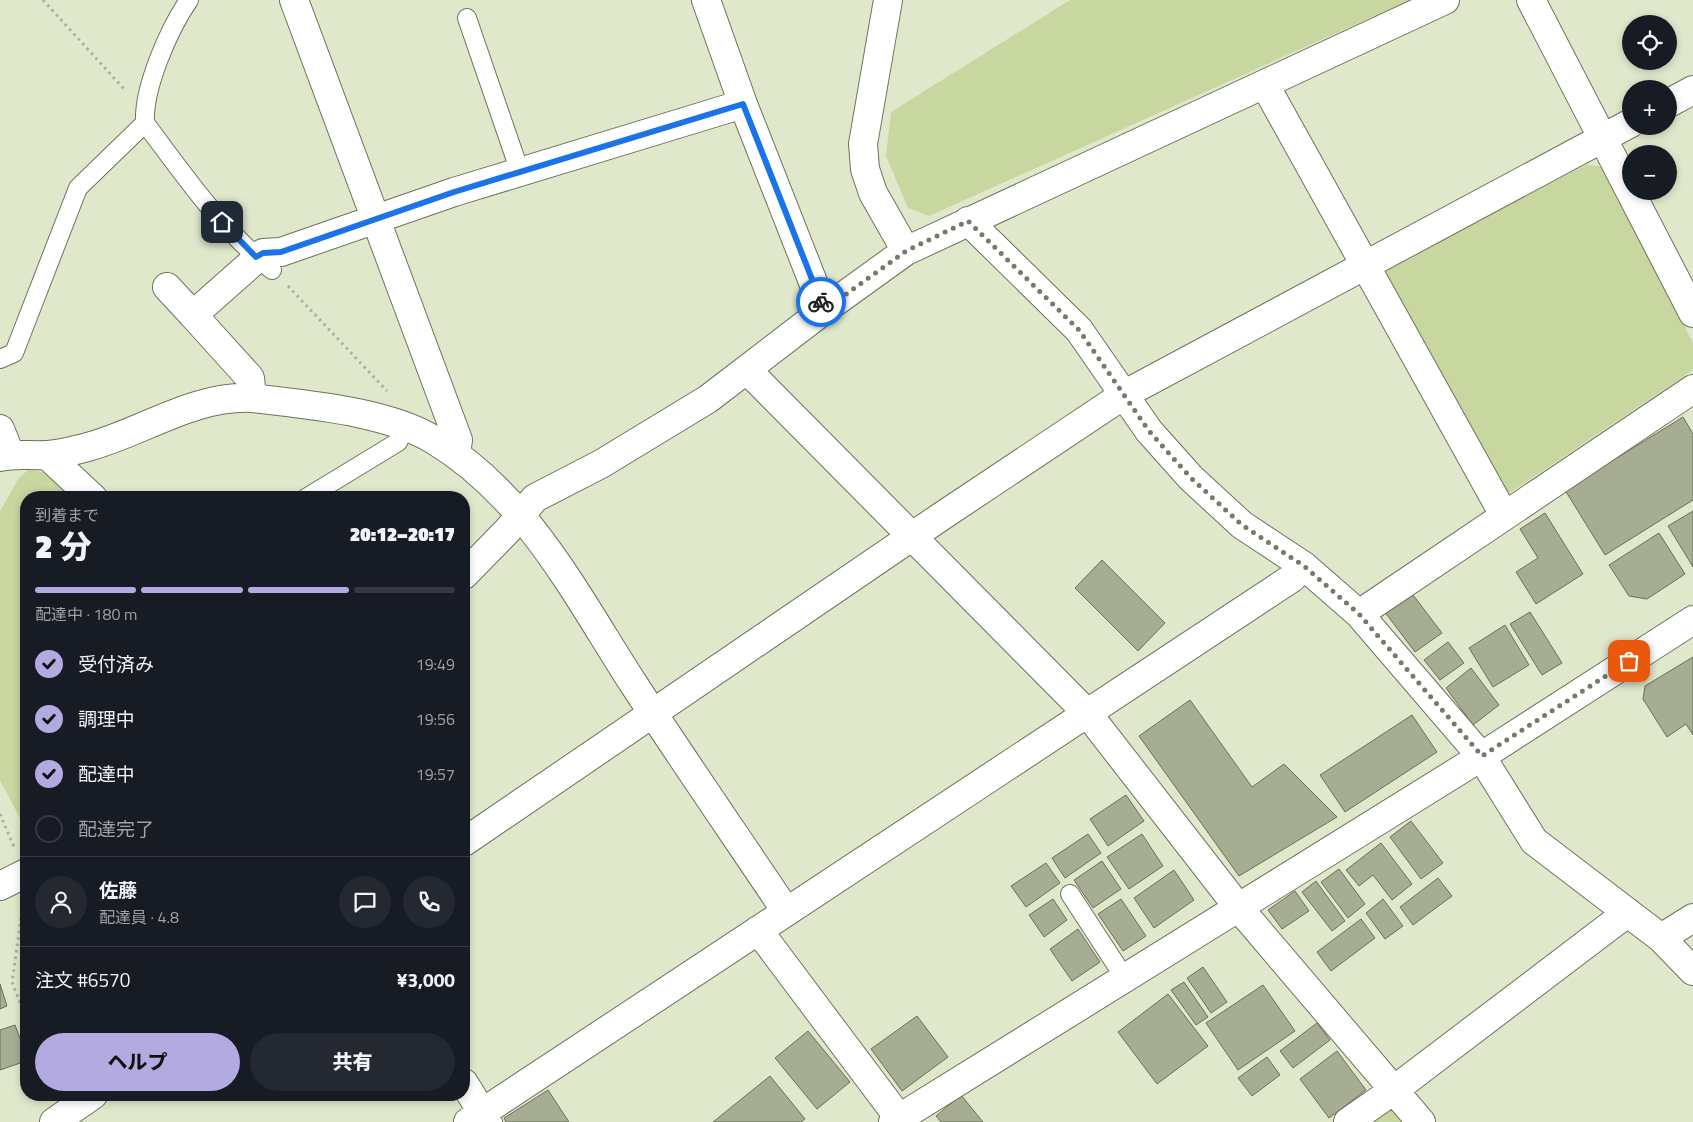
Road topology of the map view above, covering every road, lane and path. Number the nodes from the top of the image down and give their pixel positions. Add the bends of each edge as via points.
1 (43, 0) edge
2 (189, 0) edge
3 (294, 0) edge
4 (706, 0) edge
5 (888, 0) edge
6 (1445, 0) edge
7 (1531, 0) edge
8 (467, 18) dead end
9 (1265, 85) junction
10 (1693, 90) edge
11 (1677, 99) edge
12 (743, 104) junction
13 (145, 117) junction
14 (1622, 128) edge
15 (1602, 139) junction
16 (520, 172) junction
17 (376, 220) junction
18 (968, 221) junction
19 (906, 251) junction
20 (264, 263) junction
21 (1366, 266) junction
22 (167, 287) dead end
23 (824, 310) junction
24 (1693, 313) edge
25 (193, 315) junction
26 (0, 359) edge
27 (747, 370) junction
28 (1693, 389) edge
29 (388, 392) dead end
30 (1125, 394) junction
31 (252, 398) junction
32 (405, 428) junction
33 (0, 429) edge
34 (456, 454) junction
35 (5, 456) edge
36 (48, 456) junction
37 (86, 491) edge
38 (318, 491) edge
39 (521, 514) junction
40 (1504, 515) junction
41 (912, 537) junction
42 (1304, 566) junction
43 (470, 569) edge
44 (1359, 614) junction
45 (1693, 620) edge
46 (653, 713) junction
47 (1088, 714) junction
48 (1482, 756) junction
49 (0, 814) edge
50 (470, 838) edge
51 (15, 878) edge
52 (1070, 894) dead end
53 (20, 899) edge
54 (1238, 907) junction
55 (786, 911) junction
56 (1627, 913) junction
57 (1693, 918) edge
58 (758, 930) junction
59 (20, 931) edge
60 (1662, 938) junction
61 (1693, 971) edge
62 (1124, 977) junction
63 (20, 1003) edge
64 (1394, 1090) junction
65 (470, 1096) edge
66 (84, 1101) edge
67 (480, 1119) edge
68 (898, 1121) edge
69 (54, 1122) edge
70 (1348, 1122) edge
71 (1421, 1122) edge

1 - 13 path
2 - 13 lane via 166,39
3 - 17 street
4 - 12 street
5 - 19 street via 863,144 865,169 873,193
6 - 9 street
7 - 15 street
8 - 16 lane
9 - 18 street
9 - 21 street
10 - 11 street
12 - 16 street
12 - 23 street
13 - 20 lane via 196,192
13 - 26 lane via 78,188 14,352
14 - 15 street
15 - 21 street
15 - 24 street
16 - 17 street
17 - 20 street via 281,252 263,253
17 - 34 street via 458,440
18 - 19 street
18 - 30 street via 1079,330
19 - 23 street
20 - 25 street
20 - 29 path
21 - 30 street
21 - 40 street
22 - 25 street
23 - 27 street
25 - 31 street via 250,378
27 - 39 street via 708,400 601,464 535,498
27 - 41 street
28 - 40 street
30 - 41 street
30 - 42 street via 1149,431 1191,478 1242,525
31 - 32 street via 368,415
31 - 36 street via 233,397 193,407 85,448
32 - 34 street via 433,439
32 - 38 lane via 398,442
33 - 35 street
34 - 39 street
35 - 36 street
36 - 37 street
39 - 43 street
39 - 46 street via 537,533
40 - 44 street
41 - 46 street
41 - 47 street
42 - 44 street
42 - 47 street via 1292,578
44 - 48 street
45 - 48 street
46 - 50 street
46 - 55 street
47 - 54 street
47 - 55 street
48 - 54 street
48 - 56 street via 1534,841
49 - 51 path via 15,849
51 - 53 path
52 - 62 lane
54 - 62 street
54 - 64 street
55 - 58 street
56 - 60 street
56 - 64 street
57 - 60 street
58 - 67 street
58 - 68 street
59 - 63 path via 12,982
60 - 61 street
62 - 68 street
64 - 70 street
64 - 71 street
65 - 67 street
66 - 69 street

